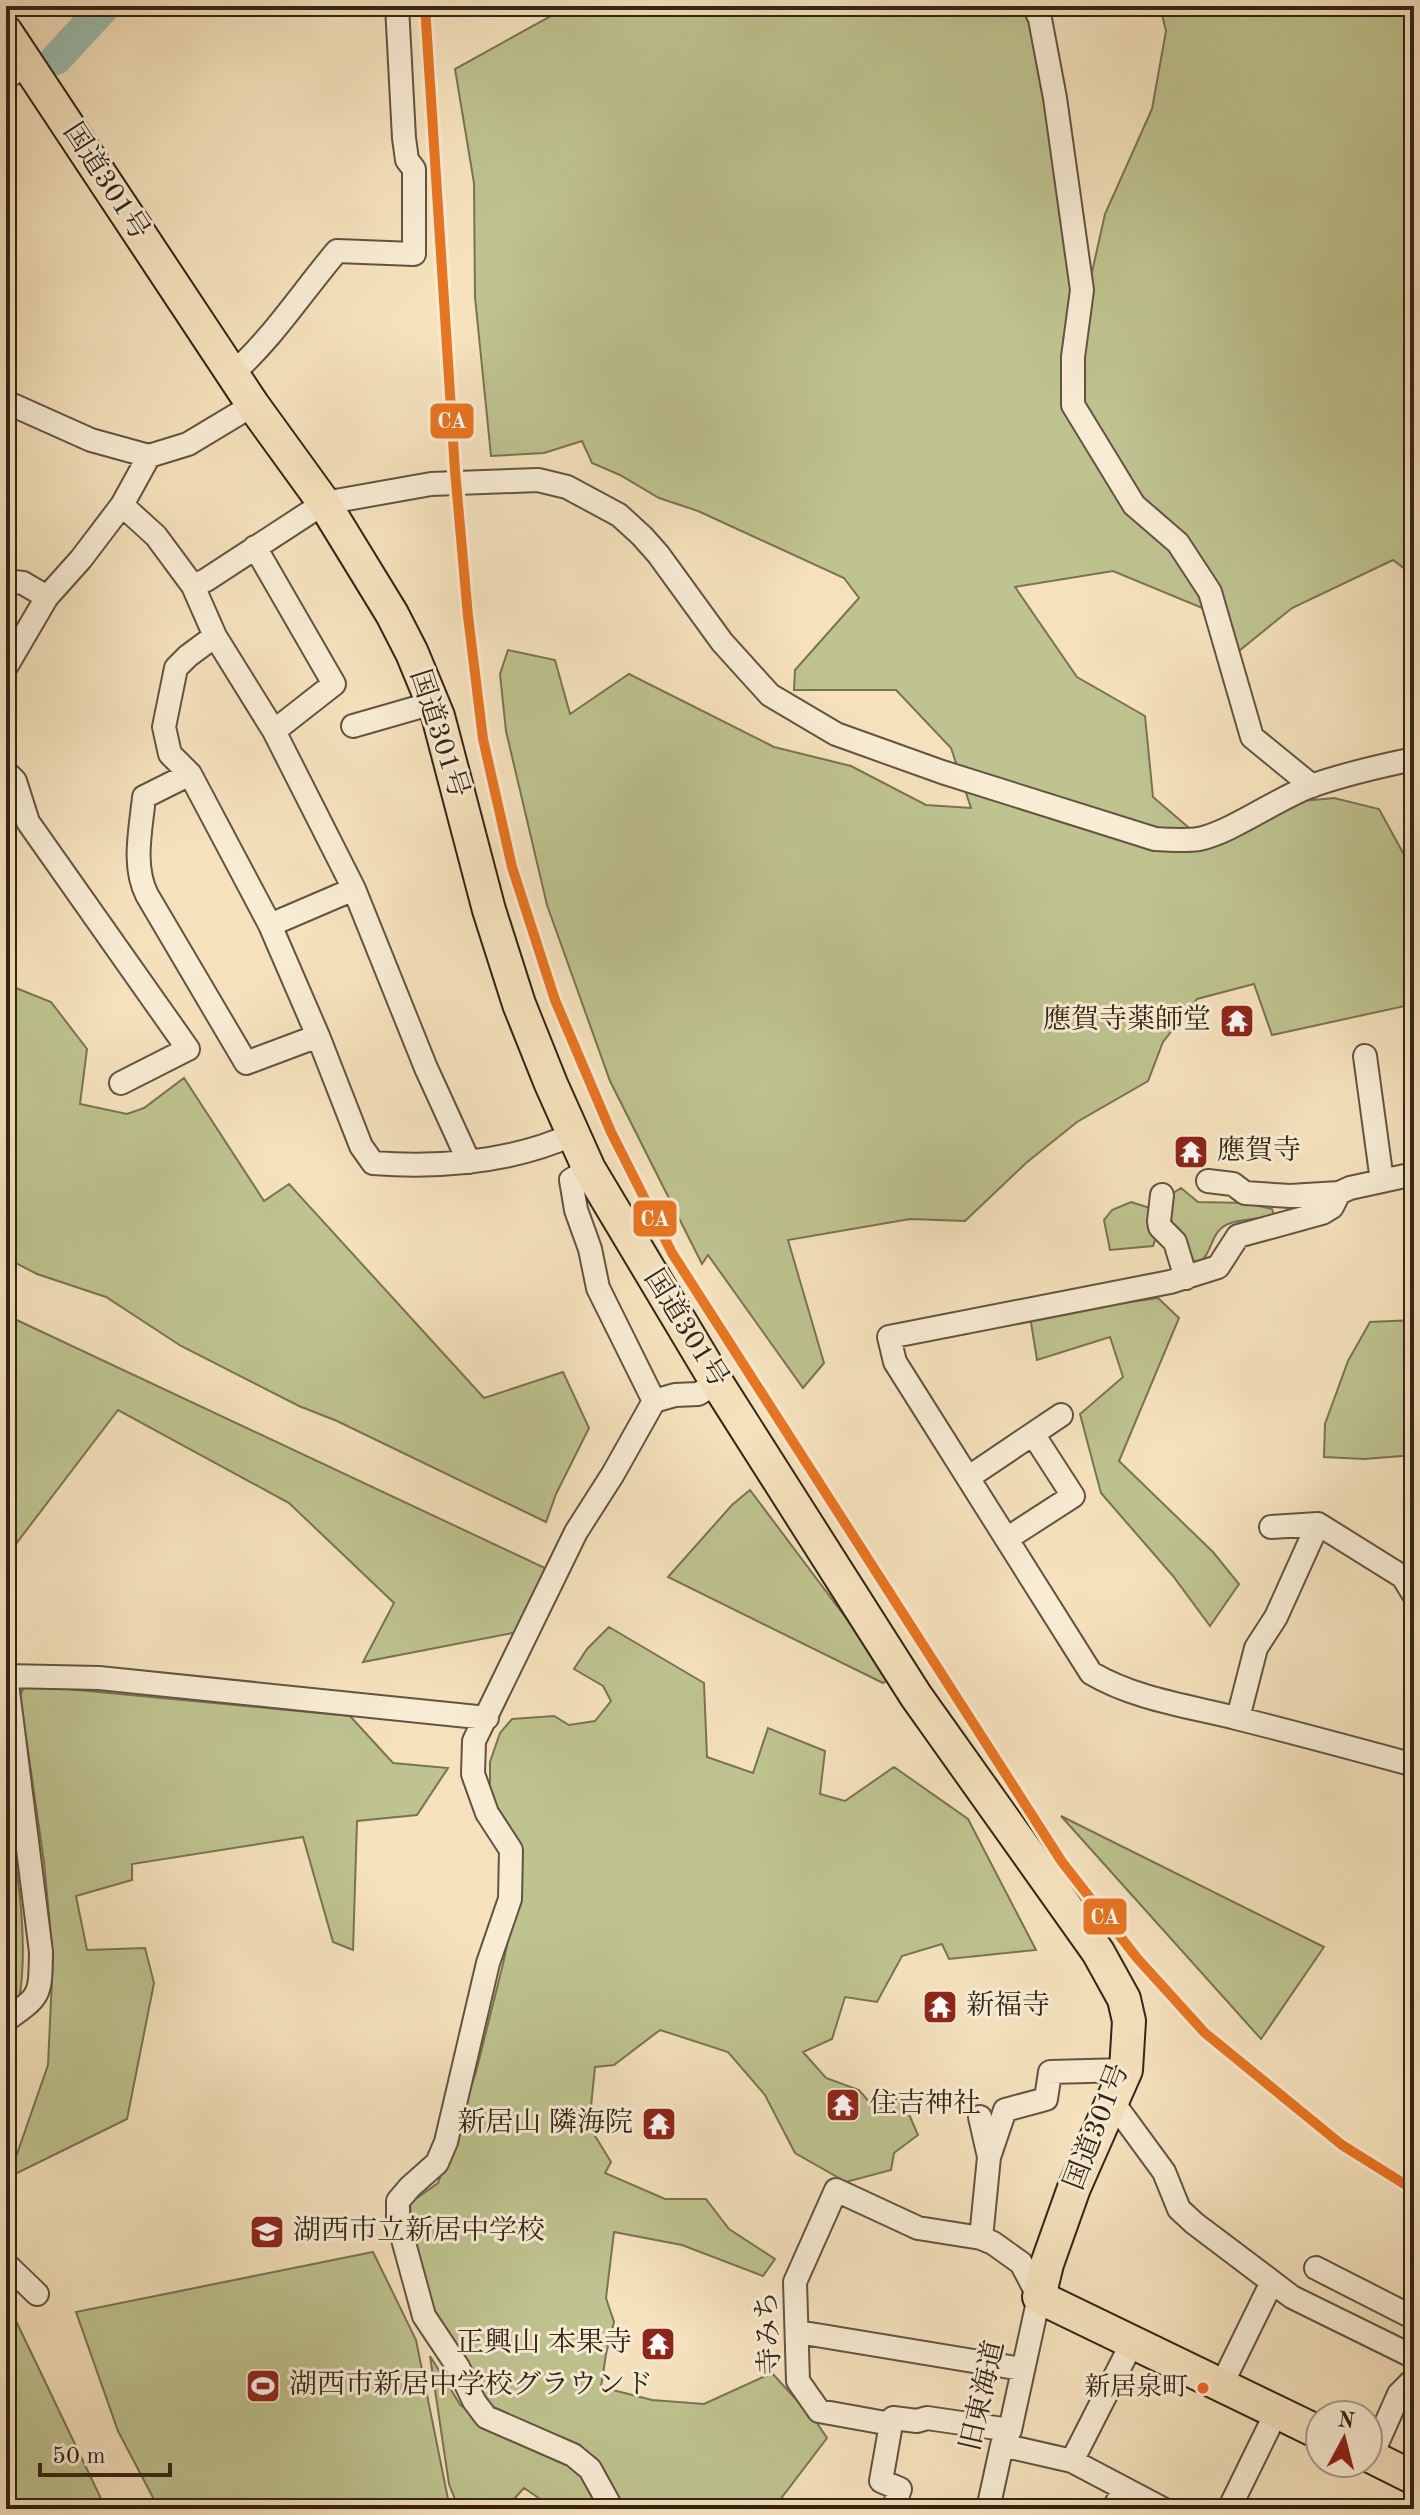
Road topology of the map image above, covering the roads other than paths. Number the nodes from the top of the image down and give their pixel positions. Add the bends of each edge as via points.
1 (397, 6) edge
2 (1034, 6) edge
3 (6, 32) edge
4 (26, 74) edge
5 (232, 374) junction
6 (6, 402) edge
7 (253, 405) junction
8 (149, 456) junction
9 (324, 503) junction
10 (122, 505) junction
11 (255, 547) junction
12 (6, 581) edge
13 (193, 586) junction
14 (47, 597) junction
15 (215, 636) junction
16 (6, 667) edge
17 (433, 703) junction
18 (353, 726) dead end
19 (274, 731) junction
20 (1414, 759) edge
21 (6, 772) edge
22 (190, 774) junction
23 (1312, 786) junction
24 (354, 889) junction
25 (270, 925) junction
26 (318, 1036) junction
27 (1365, 1056) dead end
28 (121, 1083) dead end
29 (574, 1134) junction
30 (469, 1162) junction
31 (589, 1169) junction
32 (1414, 1174) edge
33 (1208, 1181) dead end
34 (1382, 1181) junction
35 (1339, 1193) junction
36 (1162, 1195) dead end
37 (1186, 1278) junction
38 (717, 1383) junction
39 (654, 1401) junction
40 (1061, 1415) dead end
41 (1033, 1434) junction
42 (969, 1477) junction
43 (1318, 1524) junction
44 (1271, 1527) dead end
45 (1008, 1538) junction
46 (1410, 1577) edge
47 (6, 1675) edge
48 (487, 1718) junction
49 (1238, 1718) junction
50 (1414, 1765) edge
51 (6, 2020) edge
52 (1126, 2070) junction
53 (1112, 2101) junction
54 (980, 2117) dead end
55 (989, 2157) junction
56 (981, 2238) junction
57 (6, 2264) edge
58 (1316, 2268) dead end
59 (1272, 2282) junction
60 (37, 2294) dead end
61 (1039, 2297) junction
62 (1414, 2318) edge
63 (798, 2332) junction
64 (1132, 2343) junction
65 (1414, 2357) edge
66 (1022, 2369) junction
67 (1414, 2379) edge
68 (1221, 2386) junction
69 (1276, 2413) junction
70 (891, 2424) junction
71 (1304, 2426) edge
72 (1384, 2426) edge
73 (1006, 2438) junction
74 (1072, 2461) junction
75 (1384, 2463) edge
76 (1414, 2478) edge
77 (1125, 2489) junction
78 (612, 2509) edge
79 (893, 2509) edge
80 (988, 2509) edge
81 (1113, 2509) edge
82 (1163, 2509) edge
83 (1229, 2509) edge

1 - 5 street via 404,138 414,169 414,254 337,251 281,324
2 - 23 street via 1055,98 1082,290 1073,405 1134,505 1178,543 1210,592 1252,737
3 - 4 highway, 国道301号
4 - 5 highway, 国道301号
5 - 7 highway, 国道301号
6 - 8 street via 91,440
7 - 8 street via 188,444
7 - 9 highway, 国道301号
8 - 10 street
9 - 11 street
9 - 17 highway, 国道301号 via 392,614
9 - 23 street via 431,484 538,480 567,487 619,515 642,536 722,642 770,695 836,734 1155,839 1201,838
10 - 13 street via 156,536
10 - 14 street
11 - 13 street
11 - 19 street via 334,684
12 - 14 street via 23,583
13 - 15 street
14 - 16 street
15 - 19 street
15 - 22 street via 176,668 164,727 170,754
17 - 18 street
17 - 29 highway, 国道301号 via 509,976
19 - 24 street
20 - 23 street
21 - 28 street via 15,781 28,822 188,1049
22 - 25 street
22 - 26 street via 144,797 141,883 246,1063
24 - 25 street
24 - 30 street
25 - 26 street
26 - 30 street via 361,1146 373,1163
27 - 34 street
29 - 30 street
29 - 31 highway, 国道301号
31 - 38 highway, 国道301号
31 - 39 street via 571,1180 576,1210 598,1288
32 - 34 street
33 - 35 street via 1233,1184 1245,1193
34 - 35 street
35 - 37 street via 1322,1213 1238,1236 1218,1267
36 - 37 street via 1160,1227 1175,1242
37 - 42 street via 889,1337 895,1362
38 - 39 street via 698,1394
38 - 52 highway, 国道301号 via 916,1696 1098,1952 1124,1999 1129,2021
39 - 48 street via 576,1532
40 - 41 street
41 - 42 street
41 - 45 street via 1073,1496
42 - 45 street
43 - 44 street
43 - 46 street
43 - 49 street via 1276,1617 1256,1648
45 - 49 street via 1091,1673 1137,1694
47 - 48 street via 99,1678
47 - 51 street via 41,1952 40,1985 32,2002
48 - 78 street via 474,1741 473,1774 487,1813 511,1850 510,1899 488,1963 446,2142 437,2163 398,2201 398,2221 424,2316 474,2401 486,2417 573,2455 590,2469
49 - 50 street
52 - 53 highway, 国道301号
52 - 55 street via 1050,2072 1046,2099 1005,2110
53 - 59 street via 1164,2172 1179,2209
53 - 61 highway, 国道301号 via 1074,2188
54 - 55 street
55 - 56 street
56 - 61 street via 1021,2263
56 - 63 street, 寺みち via 918,2228 836,2190 795,2282
57 - 60 street
58 - 62 street
59 - 65 street
59 - 68 street
61 - 64 highway
61 - 66 street, 旧東海道
63 - 66 street
63 - 70 street, 寺みち via 798,2381 819,2411
64 - 68 highway
64 - 74 street
66 - 73 street, 旧東海道
67 - 72 street via 1399,2394
68 - 69 highway
69 - 71 highway
69 - 83 street
70 - 73 street, 寺みち via 893,2418 927,2418
70 - 79 street via 881,2481 900,2489
73 - 74 street, 寺みち
73 - 80 street, 旧東海道
74 - 77 street, 寺みち
75 - 76 highway
77 - 81 street
77 - 82 street, 寺みち

